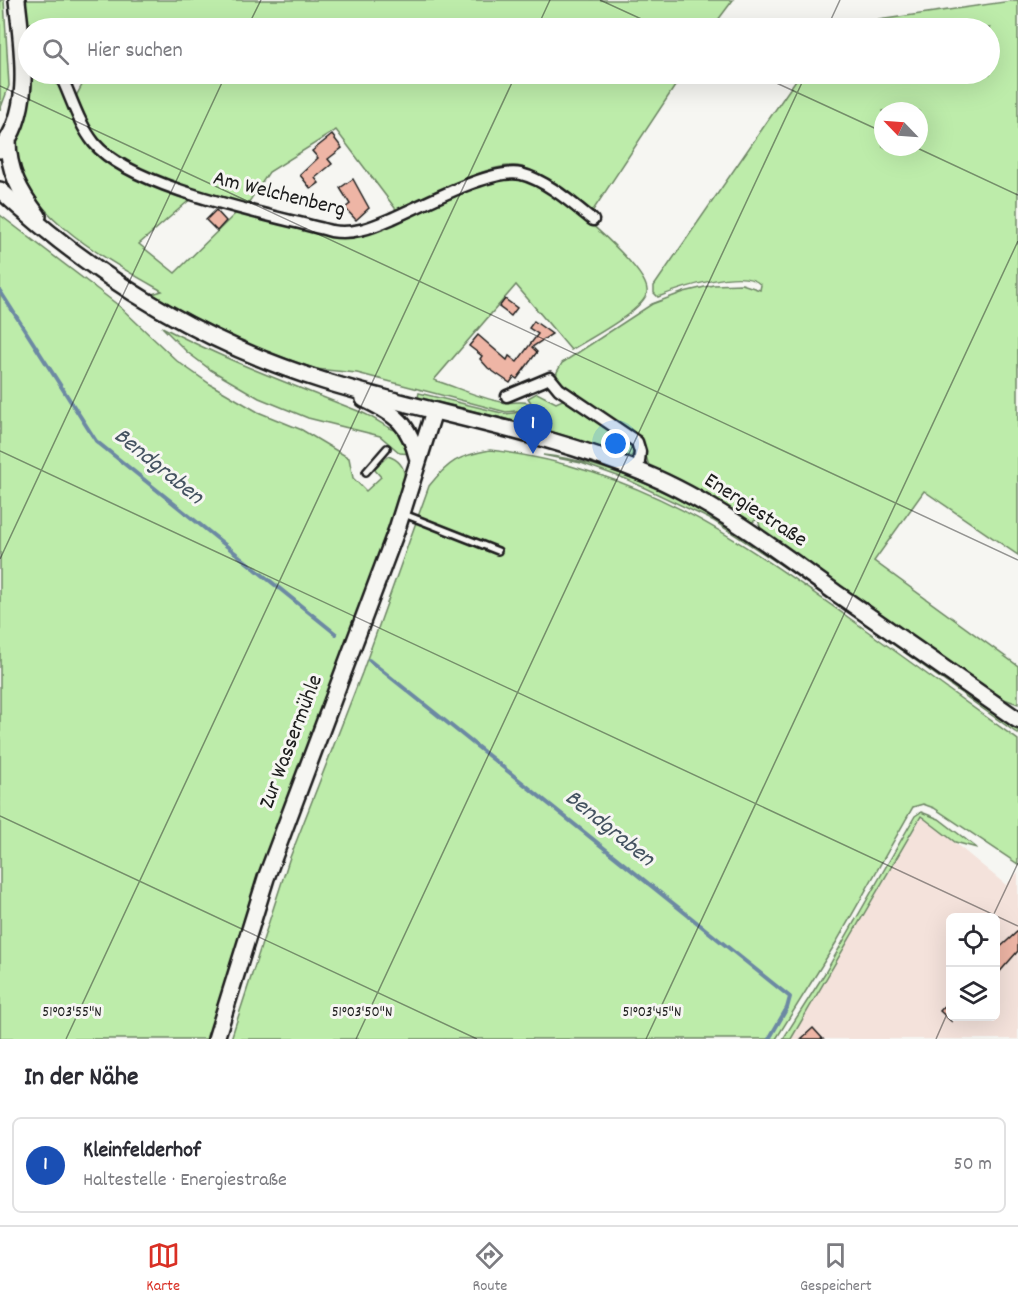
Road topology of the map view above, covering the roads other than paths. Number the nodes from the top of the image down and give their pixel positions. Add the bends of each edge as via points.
1 (17, 0) edge
2 (21, 18) edge
3 (22, 84) edge
4 (65, 84) edge
5 (4, 145) edge
6 (0, 190) edge
7 (593, 220) dead end
8 (57, 239) junction
9 (326, 382) junction
10 (507, 396) dead end
11 (434, 411) junction
12 (387, 448) dead end
13 (418, 463) junction
14 (638, 471) junction
15 (366, 472) dead end
16 (403, 513) junction
17 (498, 551) dead end
18 (1018, 720) edge
19 (216, 1039) edge

1 - 2 main road
3 - 5 main road via 17,117
4 - 7 street, Am Welchenberg via 89,135 102,151 135,173 184,191 331,231 373,227 493,176 512,173 543,184
5 - 8 main road via 17,185
6 - 8 main road
8 - 9 main road via 137,302 240,349
9 - 11 main road, Energiestraße
9 - 13 main road via 401,420 412,438
10 - 14 street via 550,378 556,387 637,442
11 - 13 main road, Zur Wassermühle
11 - 14 main road, Energiestraße via 560,443
12 - 15 lane
13 - 16 main road, Zur Wassermühle
14 - 18 main road, Energiestraße via 746,528
16 - 17 lane
16 - 19 main road, Zur Wassermühle via 289,812

